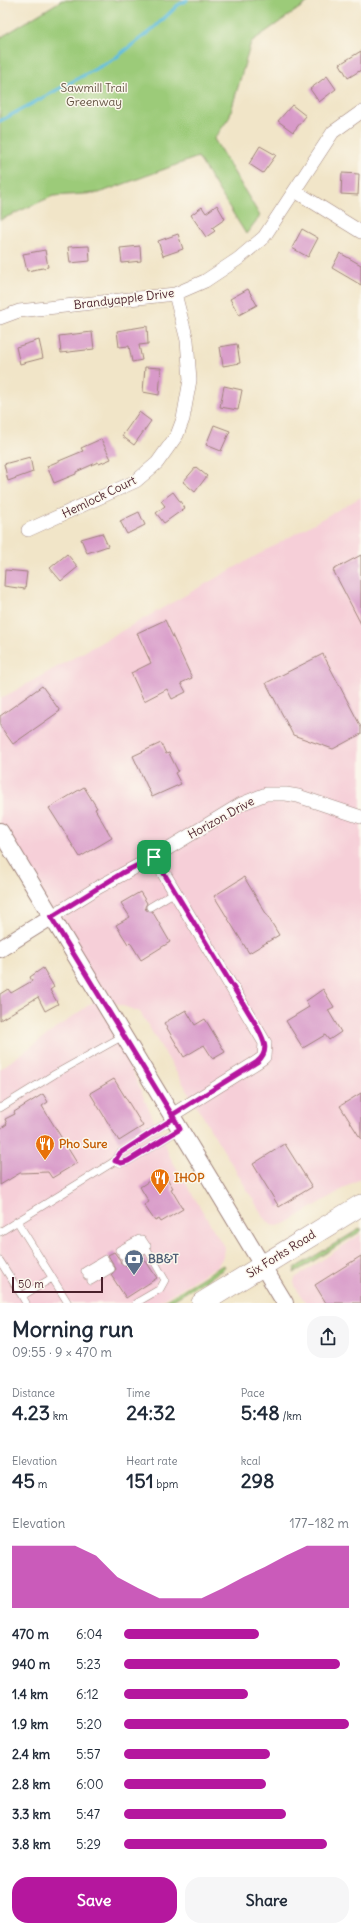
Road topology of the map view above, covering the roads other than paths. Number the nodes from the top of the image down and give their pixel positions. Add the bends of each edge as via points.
1 (361, 112) edge
2 (295, 191) junction
3 (361, 232) edge
4 (175, 294) junction
5 (0, 318) edge
6 (28, 530) dead end
7 (361, 816) edge
8 (0, 831) edge
9 (154, 857) junction
10 (175, 892) junction
11 (150, 907) dead end
12 (51, 917) junction
13 (0, 948) edge
14 (123, 1036) junction
15 (0, 1108) edge
16 (175, 1121) junction
17 (115, 1161) junction
18 (361, 1205) edge
19 (17, 1221) junction
20 (0, 1232) edge
21 (148, 1247) junction
22 (0, 1262) edge
23 (262, 1266) junction
24 (88, 1276) joint
25 (52, 1278) junction
26 (22, 1296) junction
27 (26, 1303) edge
28 (68, 1303) edge
29 (136, 1303) edge
30 (202, 1303) edge
31 (285, 1303) edge

1 - 2 street, Brandyapple Drive via 333,132
2 - 3 street
2 - 4 street, Brandyapple Drive via 264,237 238,259 205,281
4 - 5 street, Brandyapple Drive via 18,311
4 - 6 street, Hemlock Court via 187,340 190,380 183,419 177,435 157,463 136,481
7 - 9 street, Horizon Drive via 298,796 266,794 241,804
8 - 12 street
9 - 10 street
9 - 12 street, Horizon Drive via 110,880
10 - 11 lane
10 - 16 street via 255,1023 266,1050 264,1057
12 - 13 street
12 - 14 street
14 - 15 lane
14 - 16 street
16 - 17 lane via 120,1153
16 - 17 lane via 128,1161
16 - 23 street
17 - 19 lane
18 - 23 main road, Six Forks Road
19 - 20 lane
19 - 25 lane
21 - 21 lane via 145,1249 122,1255 139,1238
21 - 29 lane via 165,1280 160,1289
22 - 26 lane
23 - 30 main road, Six Forks Road
23 - 31 street
24 - 24 lane via 108,1264
25 - 26 lane
25 - 28 lane
26 - 27 lane

